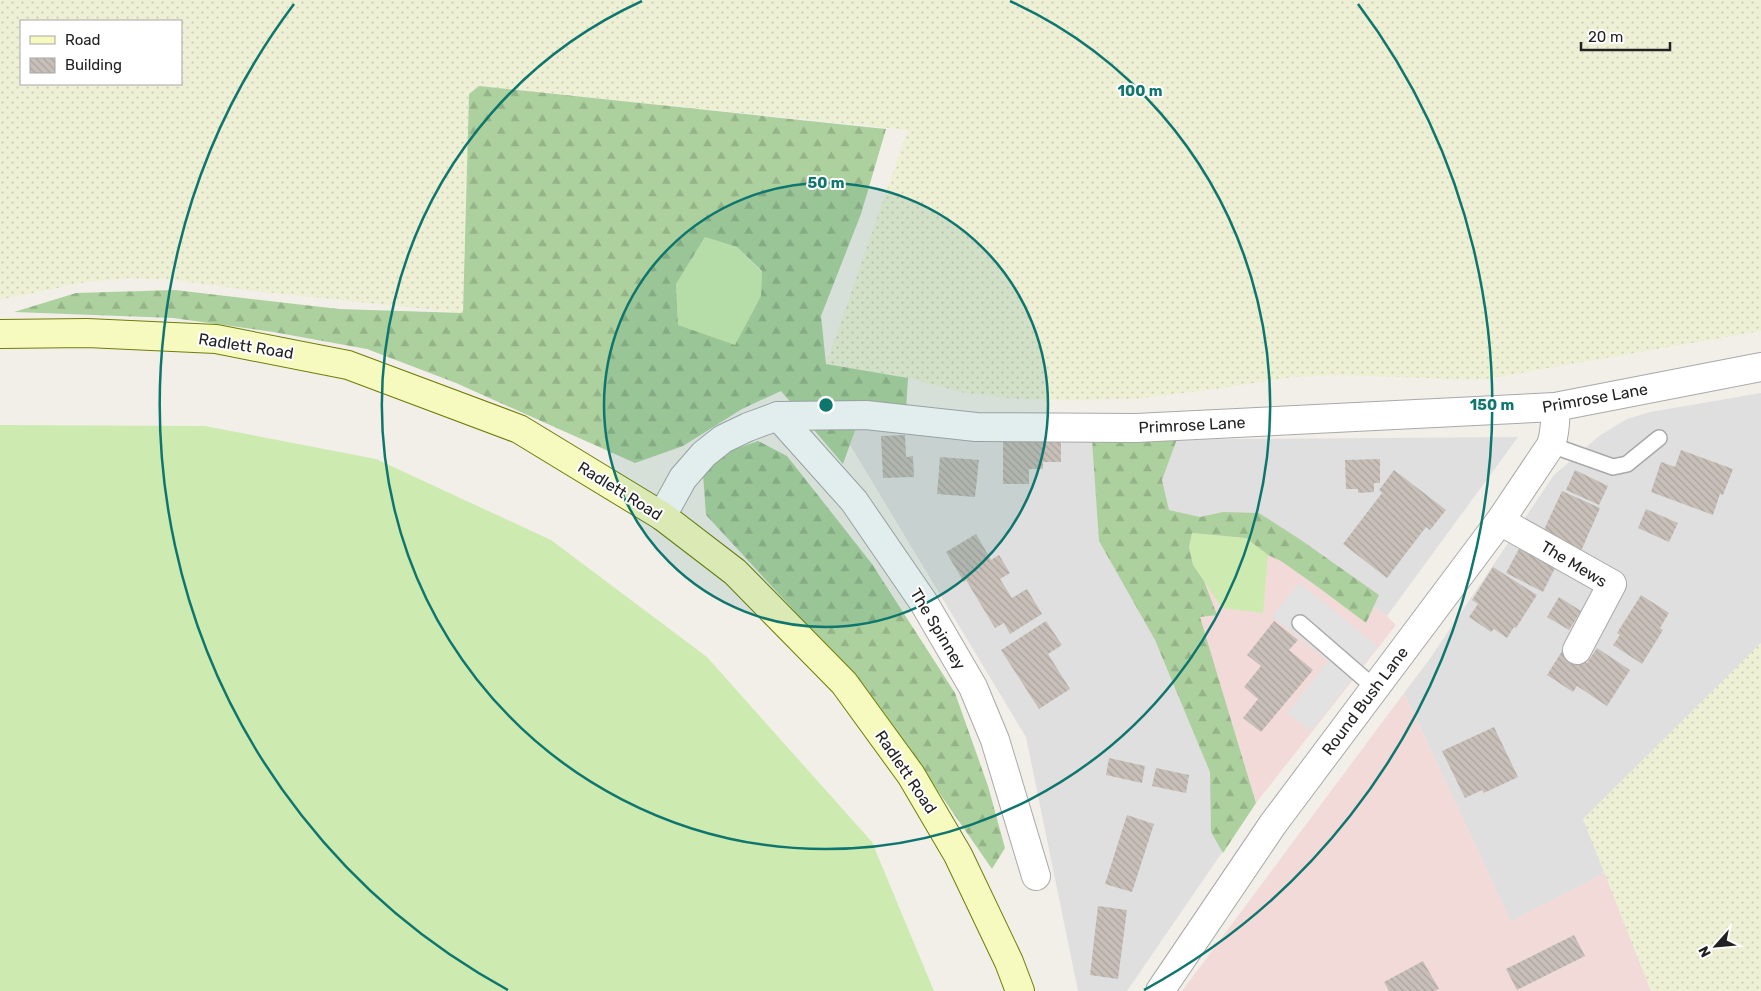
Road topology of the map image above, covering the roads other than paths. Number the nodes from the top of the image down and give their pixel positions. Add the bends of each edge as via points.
1 (0, 334) edge
2 (1761, 367) edge
3 (1555, 408) junction
4 (778, 416) junction
5 (1659, 438) dead end
6 (1550, 445) junction
7 (662, 516) junction
8 (1500, 521) junction
9 (1300, 623) dead end
10 (1577, 650) dead end
11 (1375, 688) junction
12 (1036, 876) dead end
13 (1020, 991) edge
14 (1160, 991) edge

1 - 7 main road, Radlett Road via 87,333 216,339 348,365 519,429
2 - 3 street, Primrose Lane
3 - 4 street, Primrose Lane via 1136,428 976,427 866,415
3 - 6 street, Round Bush Lane via 1556,422
4 - 7 street, Primrose Lane via 723,439 704,454 682,478
4 - 12 street, The Spinney via 854,502 924,603 973,687 995,740
5 - 6 lane via 1627,464 1613,467
6 - 8 street, Round Bush Lane
7 - 13 main road, Radlett Road via 735,572 844,683 911,775 958,855
8 - 10 street, The Mews via 1612,584
8 - 11 street, Round Bush Lane
9 - 11 lane
11 - 14 street, Round Bush Lane via 1274,824

